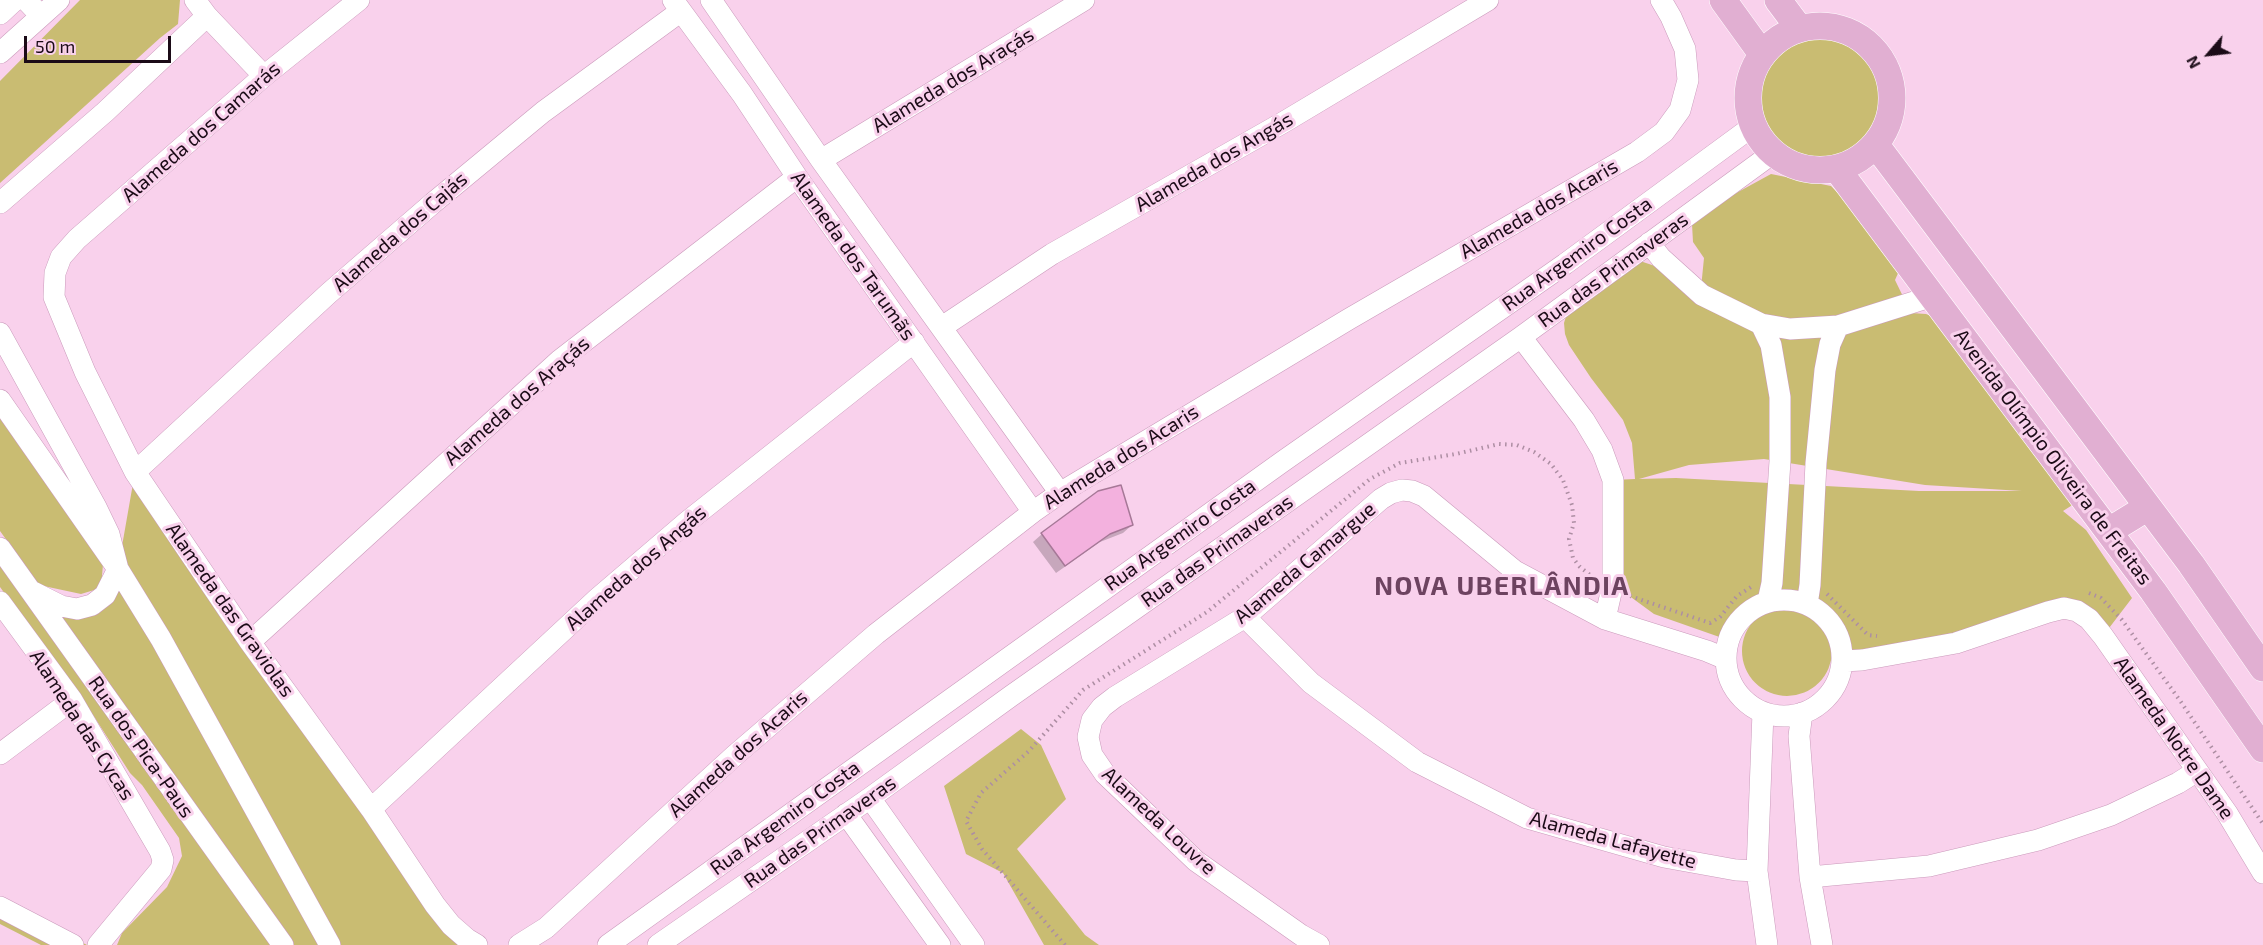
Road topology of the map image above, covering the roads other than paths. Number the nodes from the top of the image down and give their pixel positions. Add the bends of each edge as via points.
1 (15, 0) edge
2 (26, 0) edge
3 (59, 0) edge
4 (359, 0) edge
5 (711, 0) edge
6 (1084, 0) edge
7 (1488, 0) edge
8 (1661, 0) edge
9 (1723, 0) edge
10 (1778, 0) edge
11 (677, 6) edge
12 (201, 8) edge
13 (0, 14) edge
14 (42, 16) junction
15 (1799, 28) junction
16 (0, 53) edge
17 (1762, 54) junction
18 (264, 76) junction
19 (764, 77) junction
20 (742, 94) junction
21 (1753, 126) junction
22 (1876, 145) junction
23 (1773, 153) junction
24 (822, 160) junction
25 (1837, 169) junction
26 (797, 177) junction
27 (0, 204) edge
28 (1649, 243) junction
29 (883, 246) junction
30 (859, 264) junction
31 (1565, 264) junction
32 (55, 273) joint
33 (1577, 295) junction
34 (1934, 296) junction
35 (1761, 324) junction
36 (1838, 326) junction
37 (942, 327) junction
38 (0, 333) edge
39 (1521, 336) junction
40 (914, 342) junction
41 (0, 400) edge
42 (1780, 461) junction
43 (1282, 462) junction
44 (1816, 463) junction
45 (135, 472) junction
46 (1302, 491) junction
47 (1060, 493) junction
48 (2148, 507) junction
49 (1033, 512) junction
50 (2109, 531) junction
51 (0, 548) edge
52 (118, 569) junction
53 (30, 590) junction
54 (1770, 592) junction
55 (1808, 594) junction
56 (0, 602) edge
57 (1245, 617) junction
58 (1605, 620) junction
59 (250, 642) junction
60 (1726, 659) junction
61 (1842, 661) junction
62 (2263, 668) edge
63 (72, 700) junction
64 (1763, 712) junction
65 (1802, 713) junction
66 (1092, 720) joint
67 (2263, 749) edge
68 (0, 754) edge
69 (2197, 771) junction
70 (870, 798) junction
71 (371, 810) junction
72 (846, 814) junction
73 (1757, 871) junction
74 (2263, 873) edge
75 (1810, 876) junction
76 (0, 906) edge
77 (1305, 942) edge
78 (73, 945) edge
79 (98, 945) edge
80 (283, 945) edge
81 (330, 945) edge
82 (477, 945) edge
83 (519, 945) edge
84 (608, 945) edge
85 (658, 945) edge
86 (940, 945) edge
87 (974, 945) edge
88 (1767, 945) edge
89 (1822, 945) edge

1 - 13 street
2 - 14 street
3 - 14 street
4 - 18 street, Alameda dos Camarás
5 - 19 street, Alameda dos Tarumãs
6 - 24 street, Alameda dos Araçás
7 - 37 street, Alameda dos Angás via 1052,254
8 - 47 street, Alameda dos Acaris via 1685,49 1688,80 1680,110 1664,132 1637,152
9 - 17 main road
10 - 15 main road
11 - 20 street, Alameda dos Tarumãs
11 - 45 street, Alameda dos Cajás via 433,203
12 - 18 street
12 - 27 street via 105,112
14 - 16 street
15 - 17 main road via 1772,43
15 - 22 main road via 1836,27 1868,43 1879,56 1893,96 1889,123
17 - 21 main road via 1751,76 1748,101
18 - 32 street, Alameda dos Camarás via 77,240 62,257
19 - 20 street
19 - 24 street, Alameda dos Tarumãs
20 - 26 street, Alameda dos Tarumãs
21 - 23 main road
21 - 31 street, Rua Argemiro Costa
22 - 25 main road via 1858,160
22 - 48 main road
23 - 25 main road via 1793,165 1815,171
23 - 28 street, Rua das Primaveras
24 - 29 street, Alameda dos Tarumãs
25 - 34 main road, Avenida Olímpio Oliveira de Freitas
26 - 30 street, Alameda dos Tarumãs
26 - 59 street, Alameda dos Araçás via 560,360
28 - 33 street, Rua das Primaveras
28 - 35 street via 1660,258 1702,295
29 - 30 street
29 - 37 street, Alameda dos Tarumãs
30 - 40 street, Alameda dos Tarumãs
31 - 33 street via 1565,277
31 - 43 street, Rua Argemiro Costa
32 - 45 street, Alameda das Graviolas via 54,297
33 - 39 street, Rua das Primaveras
34 - 36 street
34 - 50 main road, Avenida Olímpio Oliveira de Freitas
35 - 36 street via 1790,329
35 - 42 street via 1771,345 1780,397
36 - 44 street via 1825,370
37 - 47 street, Alameda dos Tarumãs
38 - 52 street via 96,507 109,534
39 - 46 street, Rua das Primaveras
39 - 58 street via 1584,420 1602,450 1613,480 1613,584
40 - 49 street, Alameda dos Tarumãs
40 - 71 street, Alameda dos Angás via 607,590
41 - 52 street
42 - 44 street
42 - 54 street
43 - 46 street
43 - 84 street, Rua Argemiro Costa
44 - 55 street
45 - 59 street, Alameda das Graviolas
46 - 70 street, Rua das Primaveras
47 - 49 street, Alameda dos Acaris
48 - 50 main road
48 - 62 main road
49 - 83 street, Alameda dos Acaris via 876,634 734,756 546,928
50 - 67 main road, Avenida Olímpio Oliveira de Freitas
51 - 53 street, Rua dos Pica-Paus
52 - 53 street via 105,595 92,605 77,609
52 - 81 street via 161,639
53 - 80 street, Rua dos Pica-Paus
54 - 55 street via 1787,599
54 - 60 street via 1737,623 1728,640
55 - 61 street via 1834,627 1841,643
56 - 63 street, Alameda das Cycas
57 - 58 street, Alameda Camargue via 1381,499 1402,490 1424,496 1515,572
57 - 66 street, Alameda Camargue via 1115,697
57 - 73 street, Alameda Lafayette via 1311,683 1417,762 1527,818 1664,857
58 - 60 street
59 - 71 street, Alameda das Graviolas
60 - 64 street via 1737,691
61 - 65 street via 1831,693 1818,706
61 - 69 street, Alameda Notre Dame via 1956,643 2048,612 2064,608 2077,611 2103,636
63 - 68 street
63 - 79 street, Alameda das Cycas via 163,860 161,869
64 - 65 street via 1783,716
64 - 73 street
65 - 75 street via 1799,736
66 - 77 street, Alameda Louvre via 1088,737 1092,755 1105,774 1196,861
69 - 74 street, Alameda Notre Dame
69 - 75 street via 2111,815 2038,840 1929,866
70 - 72 street, Rua das Primaveras
70 - 87 street
71 - 82 street, Alameda das Graviolas via 435,905 451,925
72 - 85 street, Rua das Primaveras
72 - 86 street
73 - 88 street
75 - 89 street
76 - 78 street

